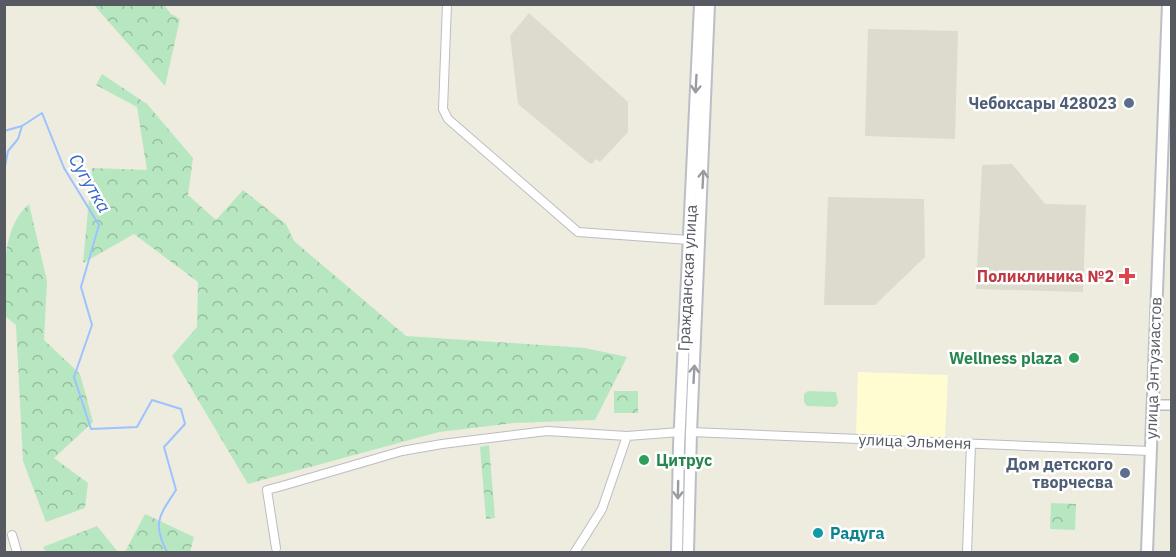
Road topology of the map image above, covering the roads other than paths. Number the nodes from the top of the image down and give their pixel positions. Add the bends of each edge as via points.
1 (447, 4) edge
2 (700, 4) edge
3 (709, 4) edge
4 (1168, 4) edge
5 (1172, 63) edge
6 (1167, 94) edge
7 (689, 240) junction
8 (1159, 316) junction
9 (1158, 405) junction
10 (1172, 405) edge
11 (685, 432) junction
12 (627, 436) junction
13 (971, 444) junction
14 (1150, 451) junction
15 (12, 535) dead end
16 (276, 548) dead end
17 (17, 552) edge
18 (575, 552) edge
19 (677, 552) edge
20 (688, 552) edge
21 (967, 552) edge
22 (1147, 552) edge
23 (1153, 552) edge

1 - 7 street via 443,109 448,119 578,232
2 -> 7 main road, Гражданская улица
11 -> 3 main road, Гражданская улица
4 - 6 main road, улица Энтузиастов
5 - 6 main road, улица Энтузиастов
6 - 8 main road, улица Энтузиастов
7 - 11 main road, Гражданская улица
8 - 9 main road, улица Энтузиастов
8 - 14 main road, улица Энтузиастов
9 - 10 street
9 - 23 main road, улица Энтузиастов
11 - 12 street, улица Эльменя
11 - 13 street, улица Эльменя
11 -> 19 main road, Гражданская улица
11 - 20 main road, Гражданская улица
12 - 16 street, улица Эльменя via 547,431 419,447 267,490
12 - 18 street via 602,509
13 - 14 street, улица Эльменя
13 - 21 street
14 - 22 main road, улица Энтузиастов
15 - 17 street

